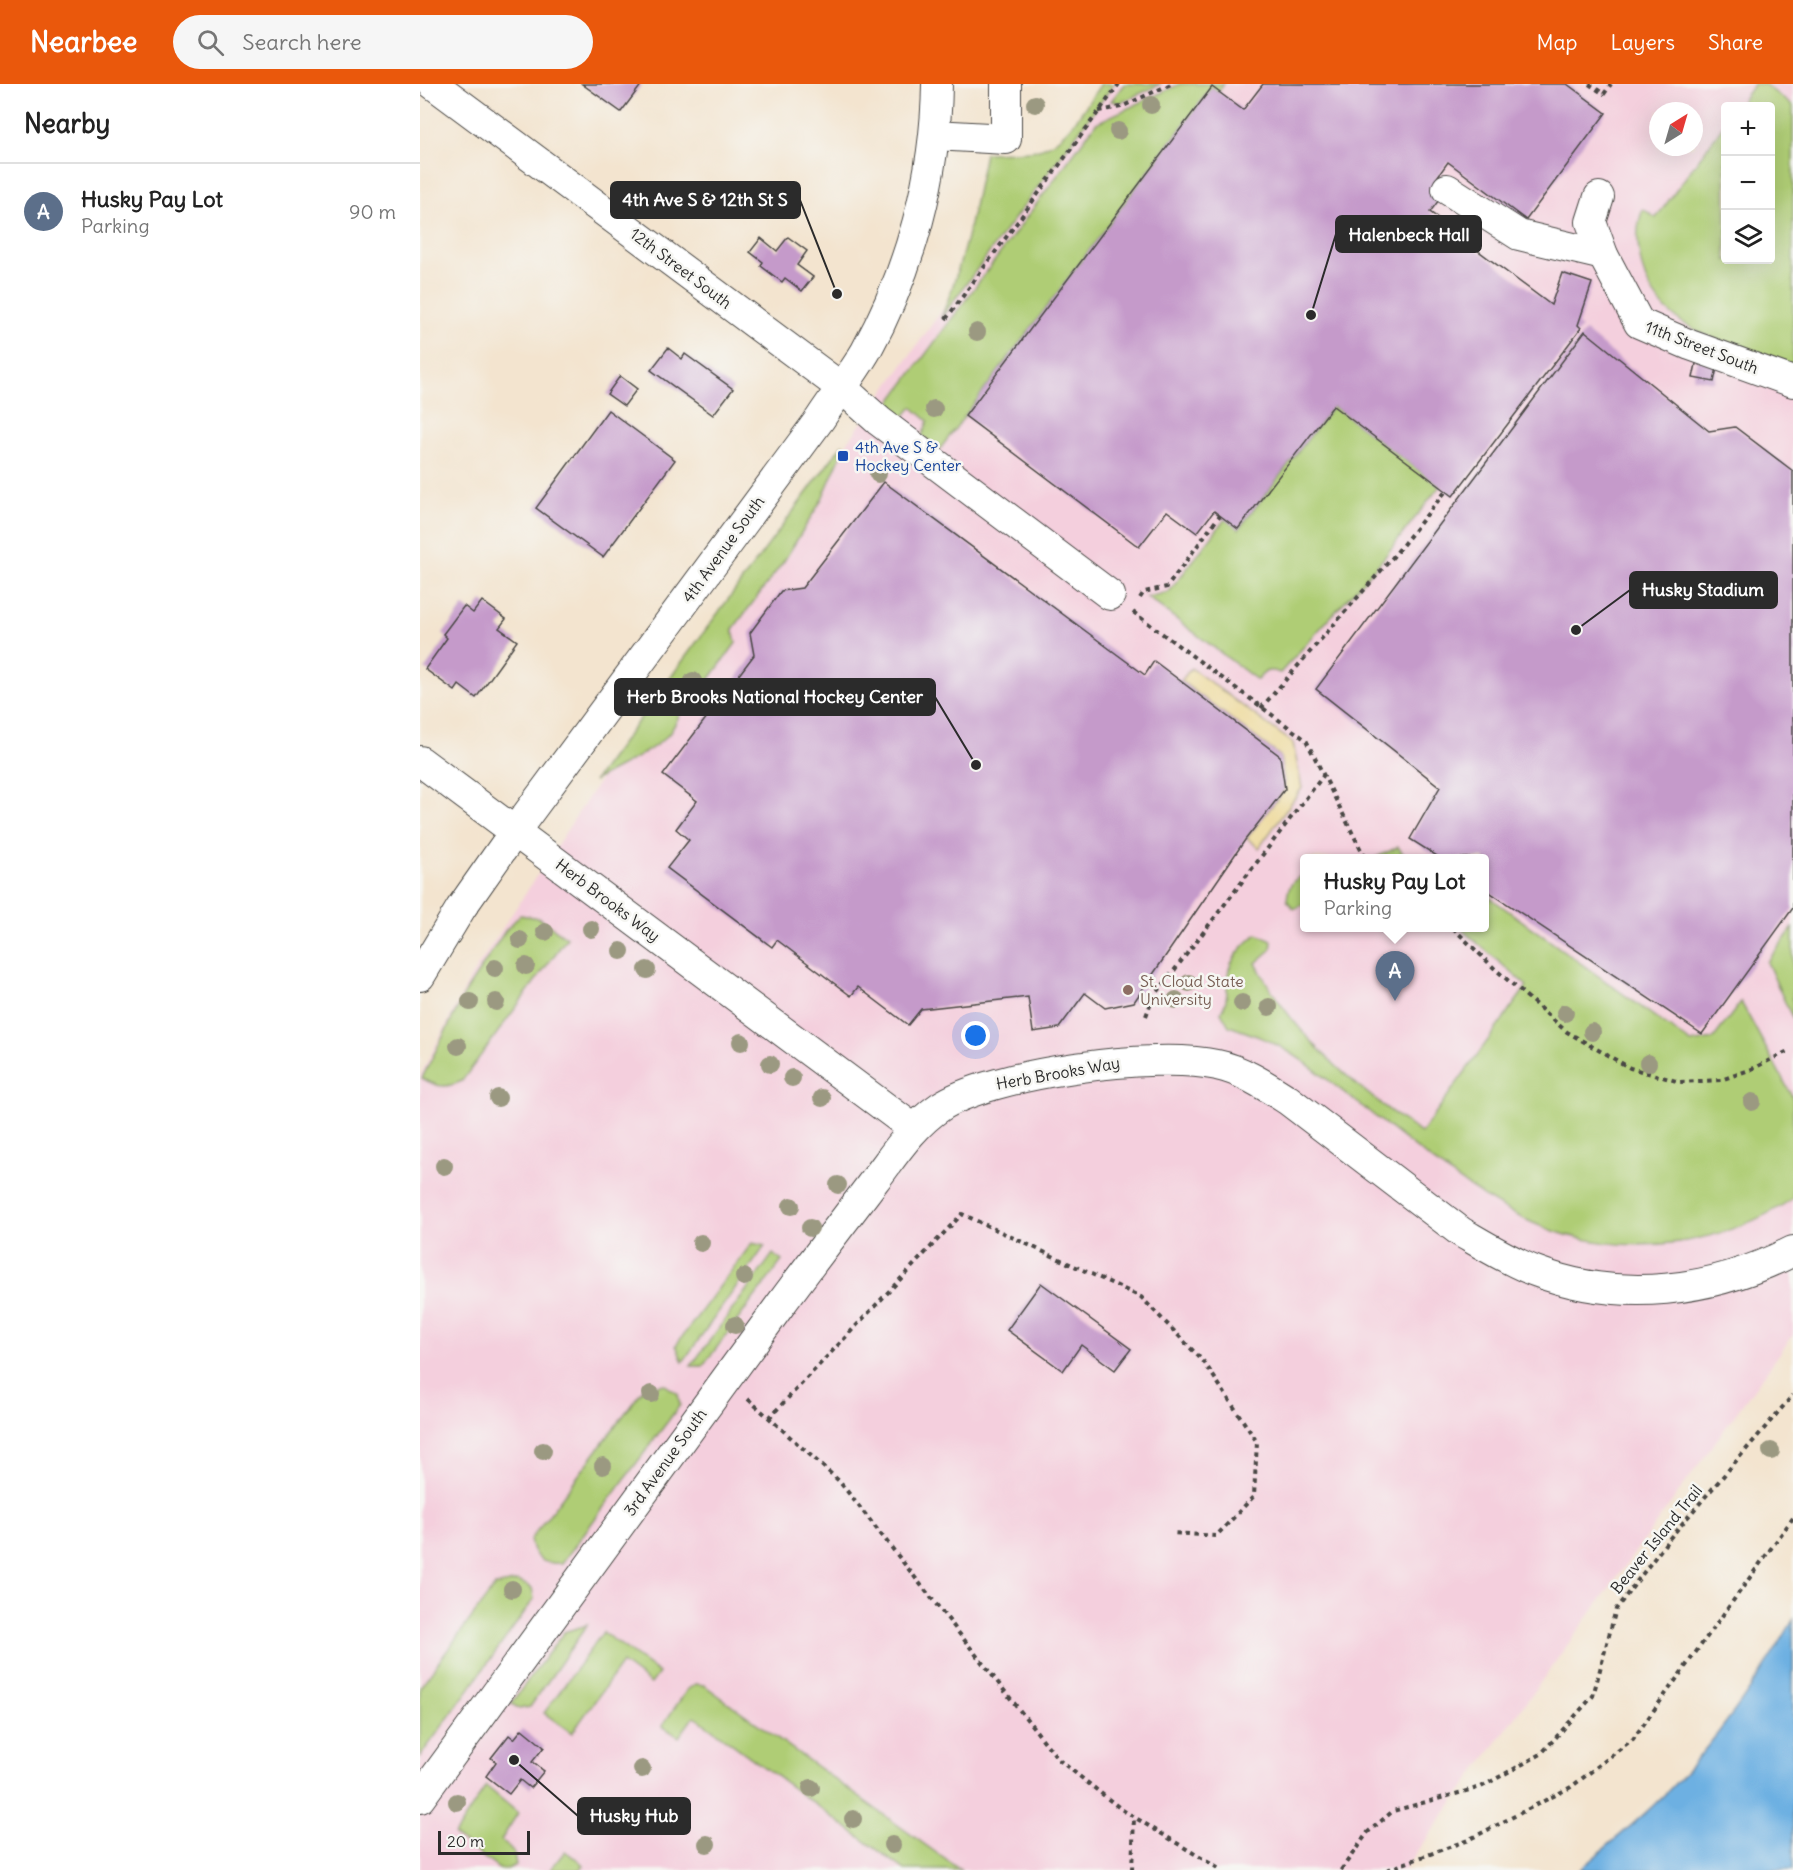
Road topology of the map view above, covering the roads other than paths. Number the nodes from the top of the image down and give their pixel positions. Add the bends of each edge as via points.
1 (433, 84) edge
2 (937, 84) edge
3 (1006, 84) edge
4 (935, 135) junction
5 (1447, 189) dead end
6 (1599, 197) dead end
7 (1603, 255) junction
8 (1793, 382) edge
9 (842, 388) junction
10 (1110, 595) dead end
11 (420, 761) edge
12 (515, 831) junction
13 (420, 976) edge
14 (914, 1129) junction
15 (1793, 1251) edge
16 (420, 1798) edge

1 - 9 street, 12th Street South
2 - 4 street, 4th Avenue South
3 - 4 street via 1006,139
4 - 9 street, 4th Avenue South via 920,211 897,282 882,320
5 - 7 street via 1519,235
6 - 7 street, 11th Street South via 1591,222
7 - 8 street, 11th Street South via 1639,323
9 - 10 street, 12th Street South via 879,421
9 - 12 street, 4th Avenue South
11 - 12 street, Herb Brooks Way
12 - 13 street, 4th Avenue South
12 - 14 street, Herb Brooks Way
14 - 15 street, Herb Brooks Way via 943,1105 1007,1081 1134,1060 1218,1065 1255,1080 1288,1100 1461,1232 1513,1261 1565,1280 1647,1291 1703,1284
14 - 16 street, 3rd Avenue South

